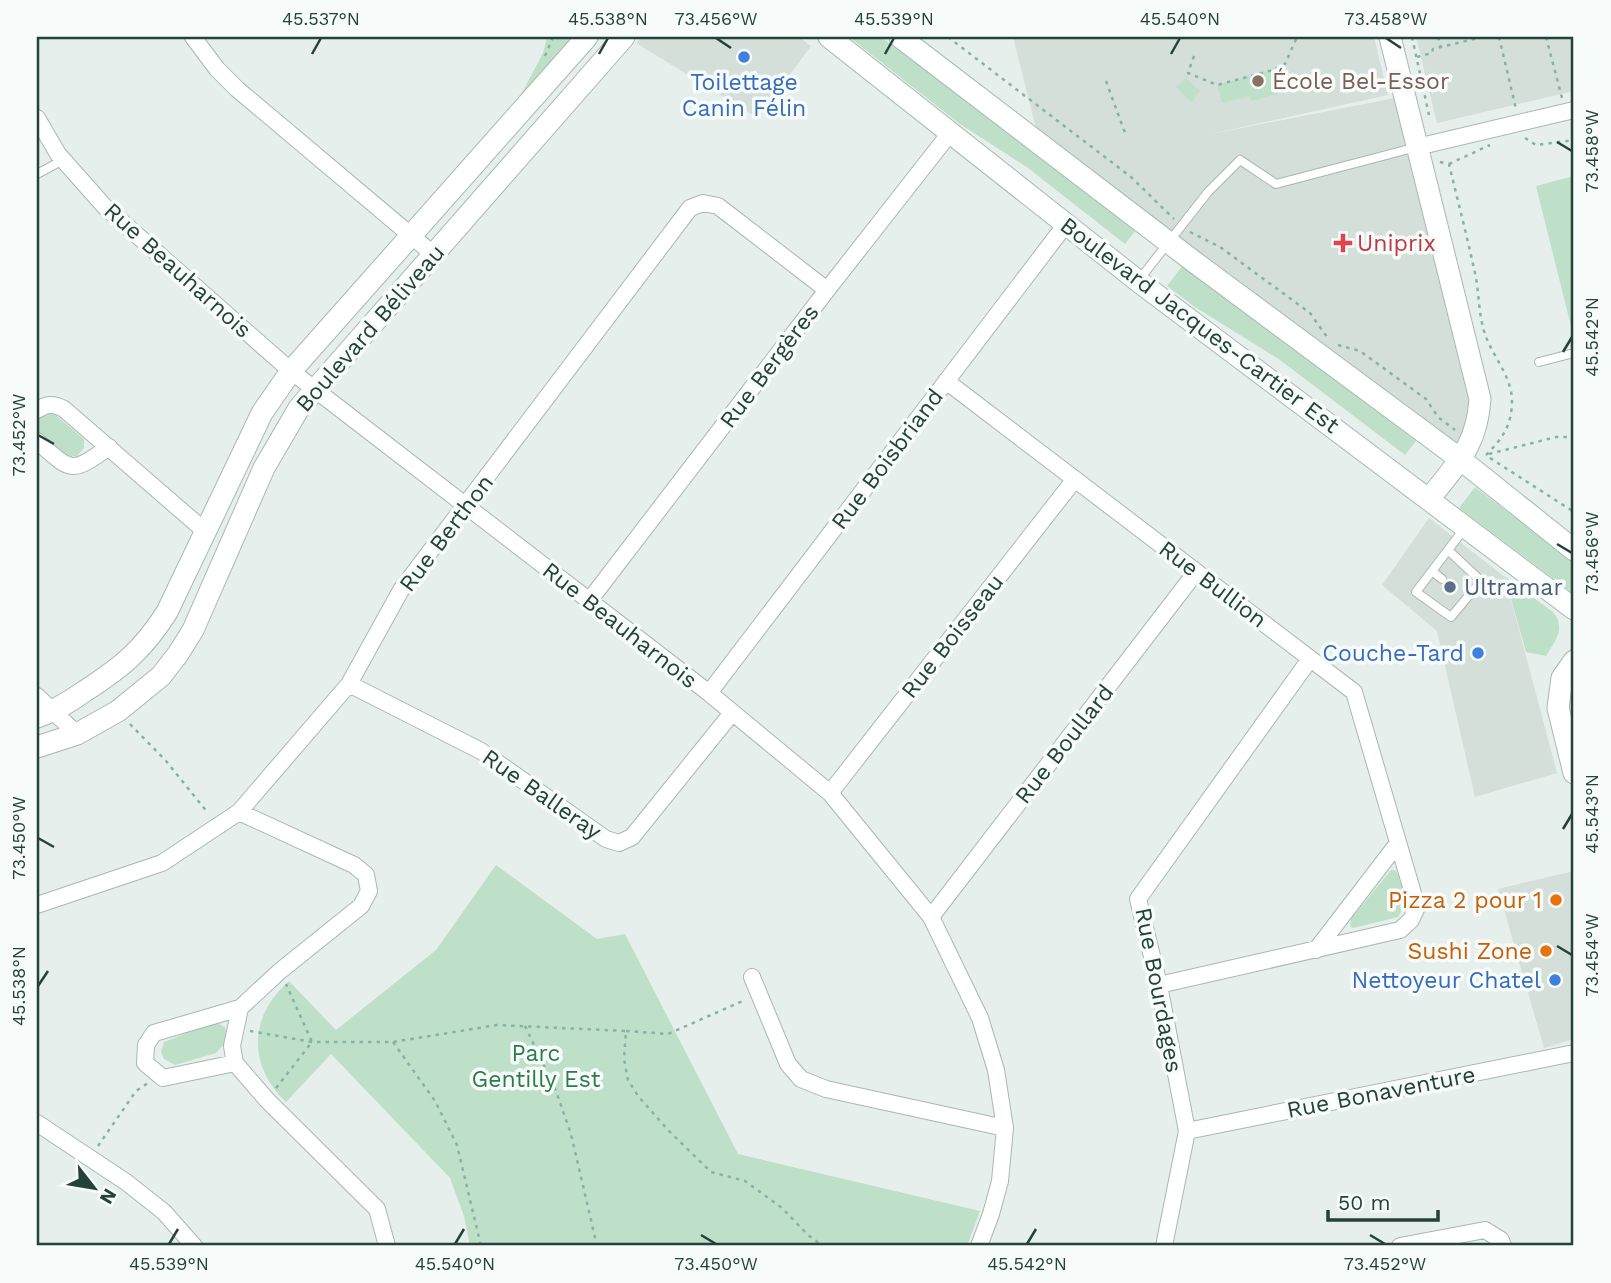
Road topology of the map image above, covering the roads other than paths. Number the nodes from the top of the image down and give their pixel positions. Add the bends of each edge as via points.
1 (193, 37) edge
2 (587, 37) edge
3 (624, 37) edge
4 (829, 37) edge
5 (900, 37) edge
6 (1390, 37) edge
7 (1570, 111) edge
8 (37, 118) edge
9 (950, 133) junction
10 (1426, 144) junction
11 (64, 160) junction
12 (37, 174) edge
13 (1066, 224) junction
14 (411, 236) junction
15 (1167, 242) junction
16 (433, 254) junction
17 (1138, 281) junction
18 (827, 289) junction
19 (1574, 353) edge
20 (1539, 362) dead end
21 (291, 371) junction
22 (946, 381) junction
23 (314, 390) junction
24 (37, 410) edge
25 (37, 441) edge
26 (109, 447) junction
27 (1472, 452) junction
28 (1075, 479) junction
29 (1430, 498) junction
30 (465, 506) junction
31 (1466, 526) junction
32 (206, 532) junction
33 (1448, 550) junction
34 (1574, 550) edge
35 (1432, 571) junction
36 (1196, 572) junction
37 (1442, 579) dead end
38 (589, 601) junction
39 (1574, 609) edge
40 (1311, 659) junction
41 (1574, 661) edge
42 (349, 684) junction
43 (709, 693) junction
44 (37, 695) edge
45 (732, 713) junction
46 (46, 714) edge
47 (78, 734) junction
48 (37, 747) edge
49 (1574, 773) edge
50 (830, 793) junction
51 (239, 812) junction
52 (1398, 843) junction
53 (37, 905) edge
54 (931, 917) junction
55 (1316, 950) junction
56 (755, 984) road end
57 (1159, 985) junction
58 (240, 1008) junction
59 (1574, 1054) edge
60 (235, 1063) junction
61 (37, 1122) edge
62 (1005, 1128) junction
63 (1187, 1132) junction
64 (194, 1246) edge
65 (387, 1246) edge
66 (979, 1246) edge
67 (1164, 1246) edge
68 (1400, 1246) edge
69 (1503, 1246) edge

1 - 14 street via 237,89
2 - 14 street, Boulevard Béliveau
3 - 16 street, Boulevard Béliveau
4 - 9 street, Boulevard Jacques-Cartier Est
5 - 15 street, Boulevard Jacques-Cartier Est
6 - 10 street
7 - 10 street
8 - 11 street, Rue Beauharnois
9 - 13 street, Boulevard Jacques-Cartier Est
9 - 18 street, Rue Bergères
10 - 15 lane via 1276,184 1240,160
10 - 27 street via 1480,399
11 - 12 lane
11 - 21 street, Rue Beauharnois via 105,207
13 - 17 street, Boulevard Jacques-Cartier Est
13 - 22 street, Rue Boisbriand
14 - 16 street
14 - 21 street, Boulevard Béliveau
15 - 17 lane
15 - 27 street, Boulevard Jacques-Cartier Est
16 - 23 street, Boulevard Béliveau
17 - 29 street, Boulevard Jacques-Cartier Est
18 - 30 street, Rue Berthon via 718,206 703,203 690,208
18 - 38 street, Rue Bergères
19 - 20 lane
21 - 23 street, Rue Beauharnois
21 - 32 street, Boulevard Béliveau via 262,413
22 - 28 street, Rue Bullion
22 - 43 street, Rue Boisbriand
23 - 30 street, Rue Beauharnois
23 - 47 street, Boulevard Béliveau via 264,468 193,630 160,676 118,711
24 - 26 street via 57,404
25 - 26 street via 65,466 73,467 83,466
26 - 32 street
27 - 29 street
27 - 34 street, Boulevard Jacques-Cartier Est
28 - 36 street, Rue Bullion
28 - 50 street, Rue Boisseau
29 - 31 street, Boulevard Jacques-Cartier Est
30 - 38 street, Rue Beauharnois
30 - 42 street, Rue Berthon via 401,590
31 - 33 lane
31 - 39 street, Boulevard Jacques-Cartier Est
32 - 46 street, Boulevard Béliveau via 153,635 124,665
33 - 35 lane
33 - 35 lane via 1480,581 1463,595 1451,617 1416,592
35 - 37 lane
36 - 40 street, Rue Bullion
36 - 54 street, Rue Boullard
38 - 43 street, Rue Beauharnois
40 - 52 street, Rue Bullion via 1354,692
40 - 57 street, Rue Bourdages via 1138,899
41 - 49 street via 1562,678 1558,708
42 - 45 street, Rue Balleray via 481,751 606,839 619,843 632,837
42 - 51 street, Rue Berthon
43 - 45 street, Rue Beauharnois
44 - 46 street
45 - 50 street, Rue Beauharnois
46 - 47 street
47 - 48 street, Boulevard Béliveau
50 - 54 street, Rue Beauharnois
51 - 53 street, Rue Berthon via 162,863
51 - 58 street via 354,865 366,875 369,891 361,906
52 - 55 street
52 - 55 street, Rue Bullion via 1417,907 1412,920 1400,930
54 - 62 street, Rue Beauharnois via 980,1018 996,1070
55 - 57 street, Rue Bullion
56 - 62 street via 788,1064 801,1079 826,1090
57 - 63 street, Rue Bourdages
58 - 60 street via 232,1046
58 - 60 street via 154,1032 146,1045 145,1063 163,1078
59 - 63 street, Rue Bonaventure
60 - 65 street via 377,1209
61 - 64 street via 164,1212
62 - 66 street, Rue Beauharnois via 1000,1181
63 - 67 street, Rue Bourdages
68 - 69 street via 1485,1230 1502,1240

